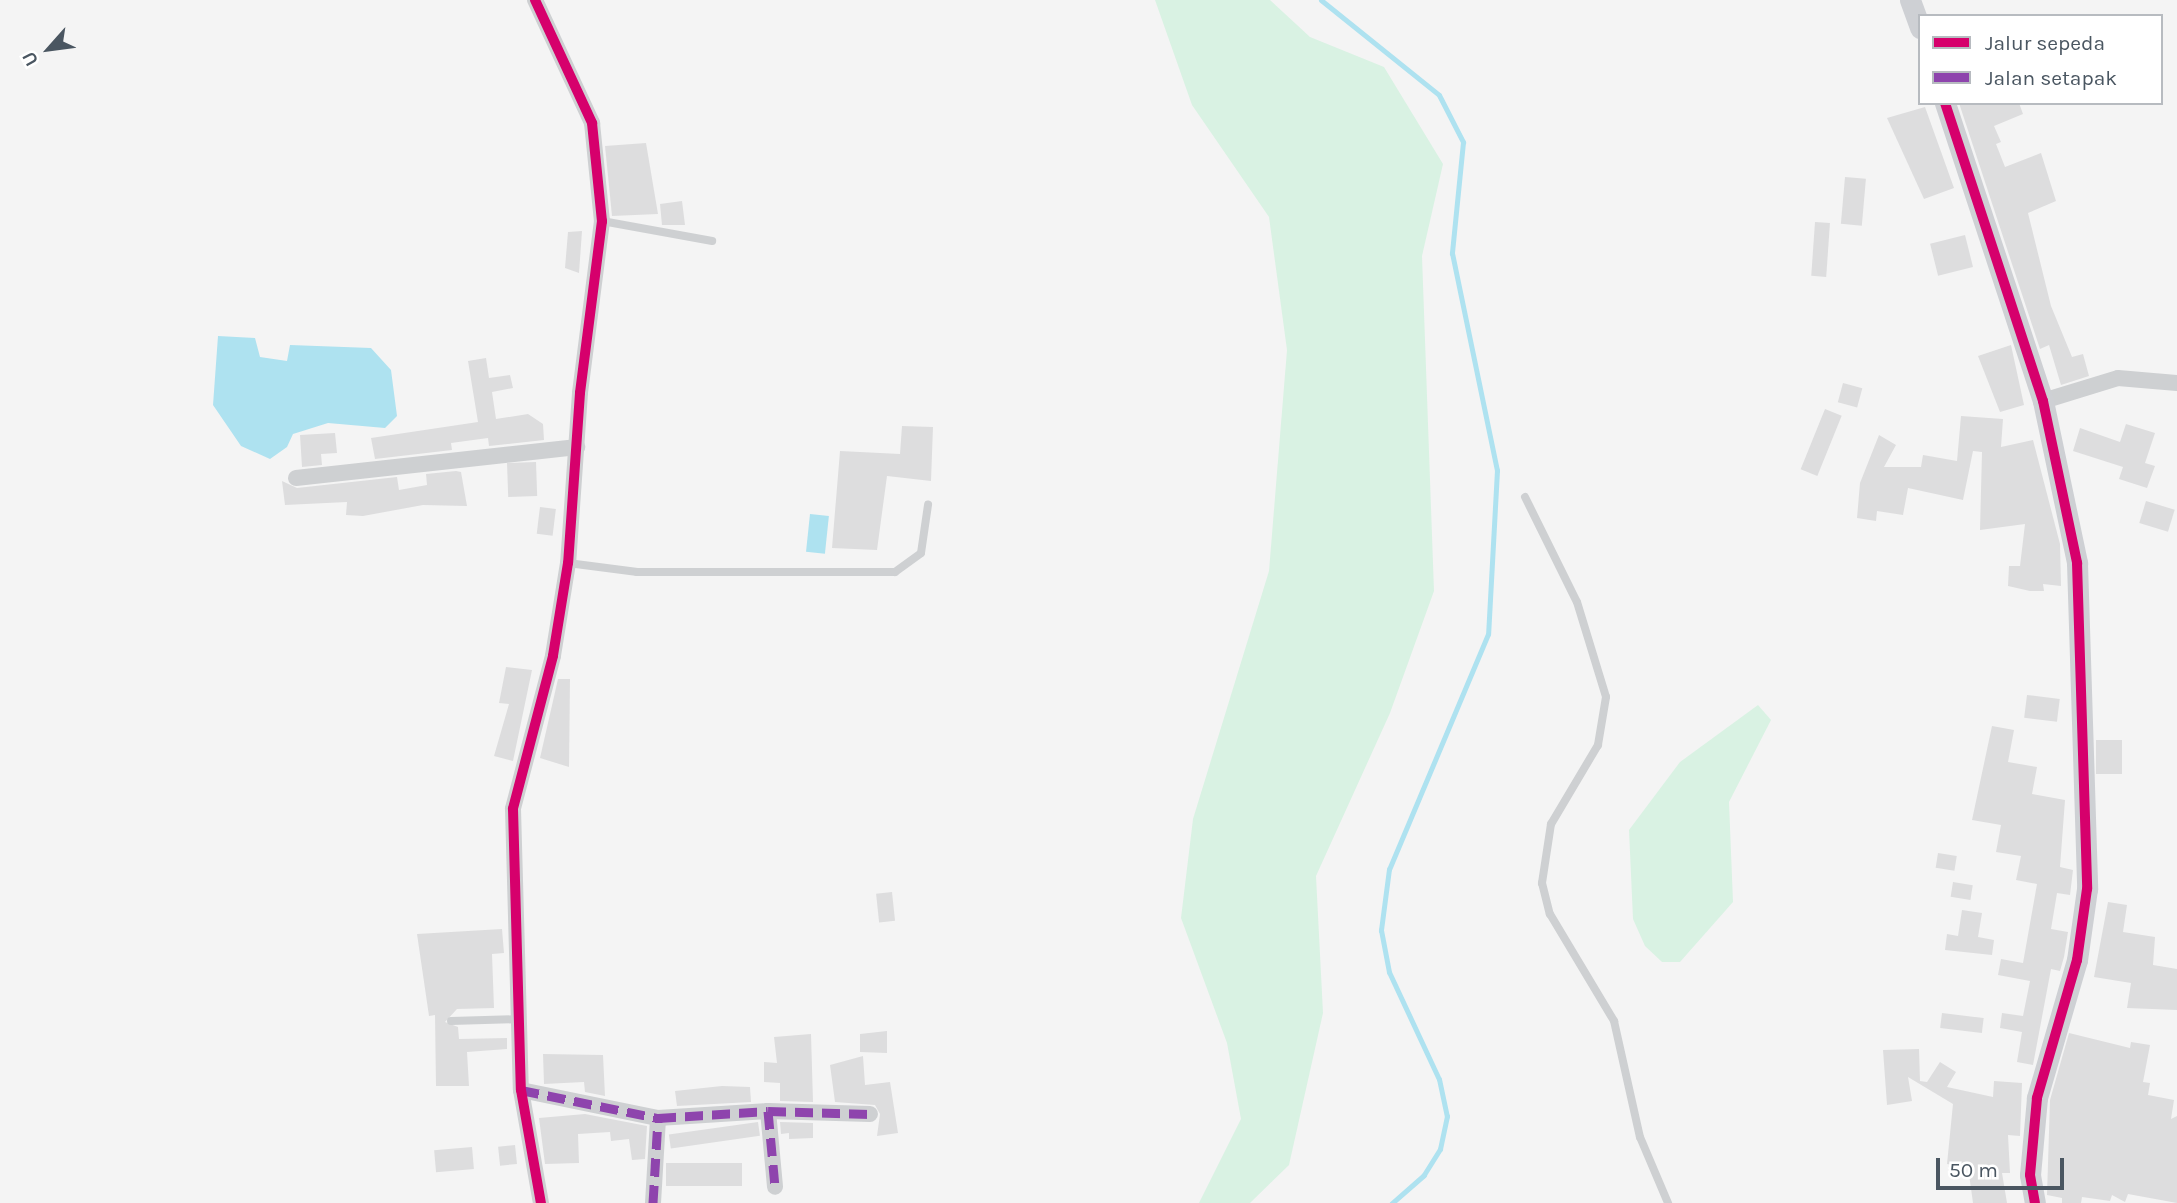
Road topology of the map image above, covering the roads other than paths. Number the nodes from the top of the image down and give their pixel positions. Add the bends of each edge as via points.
1 (535, 0) edge
2 (1910, 0) edge
3 (1918, 22) edge
4 (1946, 105) edge
5 (602, 222) junction
6 (712, 241) dead end
7 (2177, 383) edge
8 (2043, 401) junction
9 (577, 447) junction
10 (296, 478) dead end
11 (1525, 497) dead end
12 (928, 505) dead end
13 (568, 563) junction
14 (521, 1019) junction
15 (451, 1021) dead end
16 (521, 1090) junction
17 (768, 1111) junction
18 (870, 1114) dead end
19 (658, 1118) junction
20 (775, 1187) dead end
21 (541, 1203) edge
22 (653, 1203) edge
23 (1668, 1203) edge
24 (2035, 1203) edge

1 - 5 street via 592,123
2 - 3 street
4 - 8 street
5 - 6 lane
5 - 9 street
7 - 8 street via 2127,377
8 - 24 street via 2077,563 2087,889 2077,960 2038,1098 2030,1175
9 - 10 street
9 - 13 street
11 - 23 lane via 1577,602 1606,697 1598,745 1551,824 1542,883 1550,914 1614,1021 1640,1137
12 - 13 lane via 918,559 895,572 637,572
13 - 14 street via 553,656 514,787
14 - 15 lane
14 - 16 street
16 - 19 street
16 - 21 street
17 - 18 street
17 - 19 street
17 - 20 street
19 - 22 street

